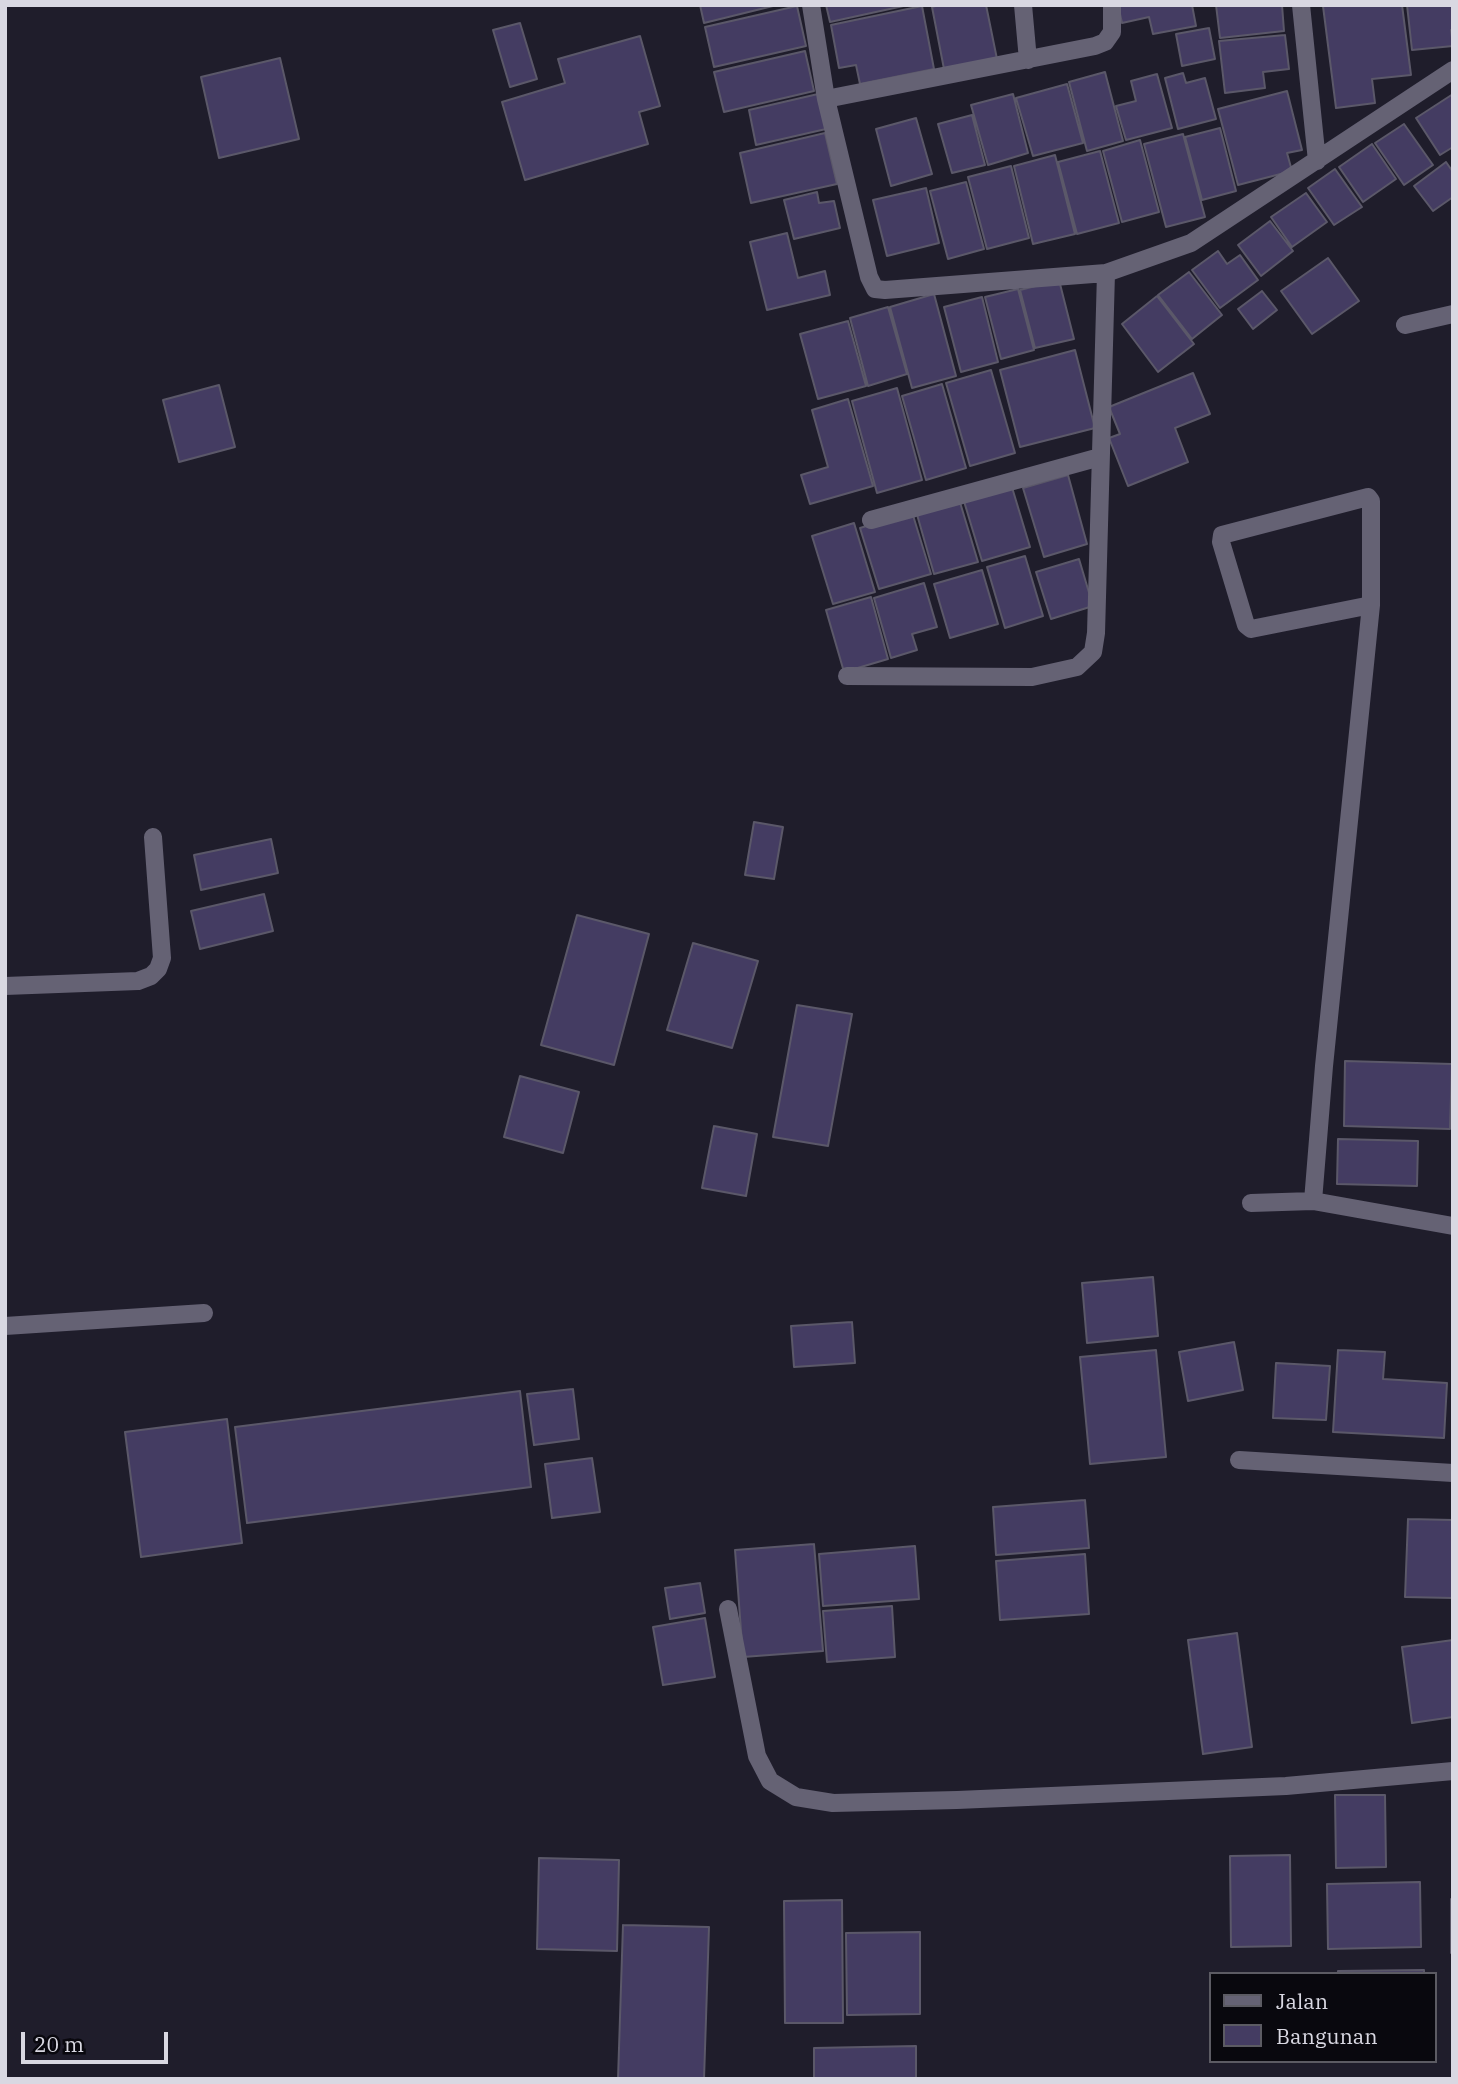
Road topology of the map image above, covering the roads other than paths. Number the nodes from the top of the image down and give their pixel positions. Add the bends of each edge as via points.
1 (811, 5) edge
2 (1023, 5) edge
3 (1112, 5) edge
4 (1301, 5) edge
5 (1028, 60) junction
6 (1453, 70) edge
7 (826, 99) junction
8 (1317, 161) junction
9 (1106, 273) junction
10 (1453, 314) edge
11 (1405, 326) dead end
12 (1100, 457) junction
13 (871, 520) dead end
14 (1371, 605) junction
15 (848, 676) dead end
16 (153, 837) dead end
17 (5, 986) edge
18 (1313, 1201) junction
19 (1251, 1203) dead end
20 (1453, 1226) edge
21 (204, 1313) dead end
22 (5, 1326) edge
23 (1239, 1460) dead end
24 (1453, 1473) edge
25 (728, 1609) dead end
26 (1453, 1771) edge

1 - 7 street
2 - 5 street
3 - 5 street via 1112,32 1105,41
4 - 8 street
5 - 7 street
6 - 8 street
7 - 9 street via 875,289
8 - 9 street via 1191,243
9 - 12 street
10 - 11 street
12 - 13 street
12 - 15 street via 1096,633 1093,652 1077,667 1032,677
14 - 14 street via 1368,497 1222,534 1246,625 1251,629
14 - 18 street
16 - 17 street via 162,958 158,969 138,981
18 - 19 street
18 - 20 street
21 - 22 street
23 - 24 street
25 - 26 street via 757,1756 770,1781 796,1797 833,1803 957,1800 1286,1786

